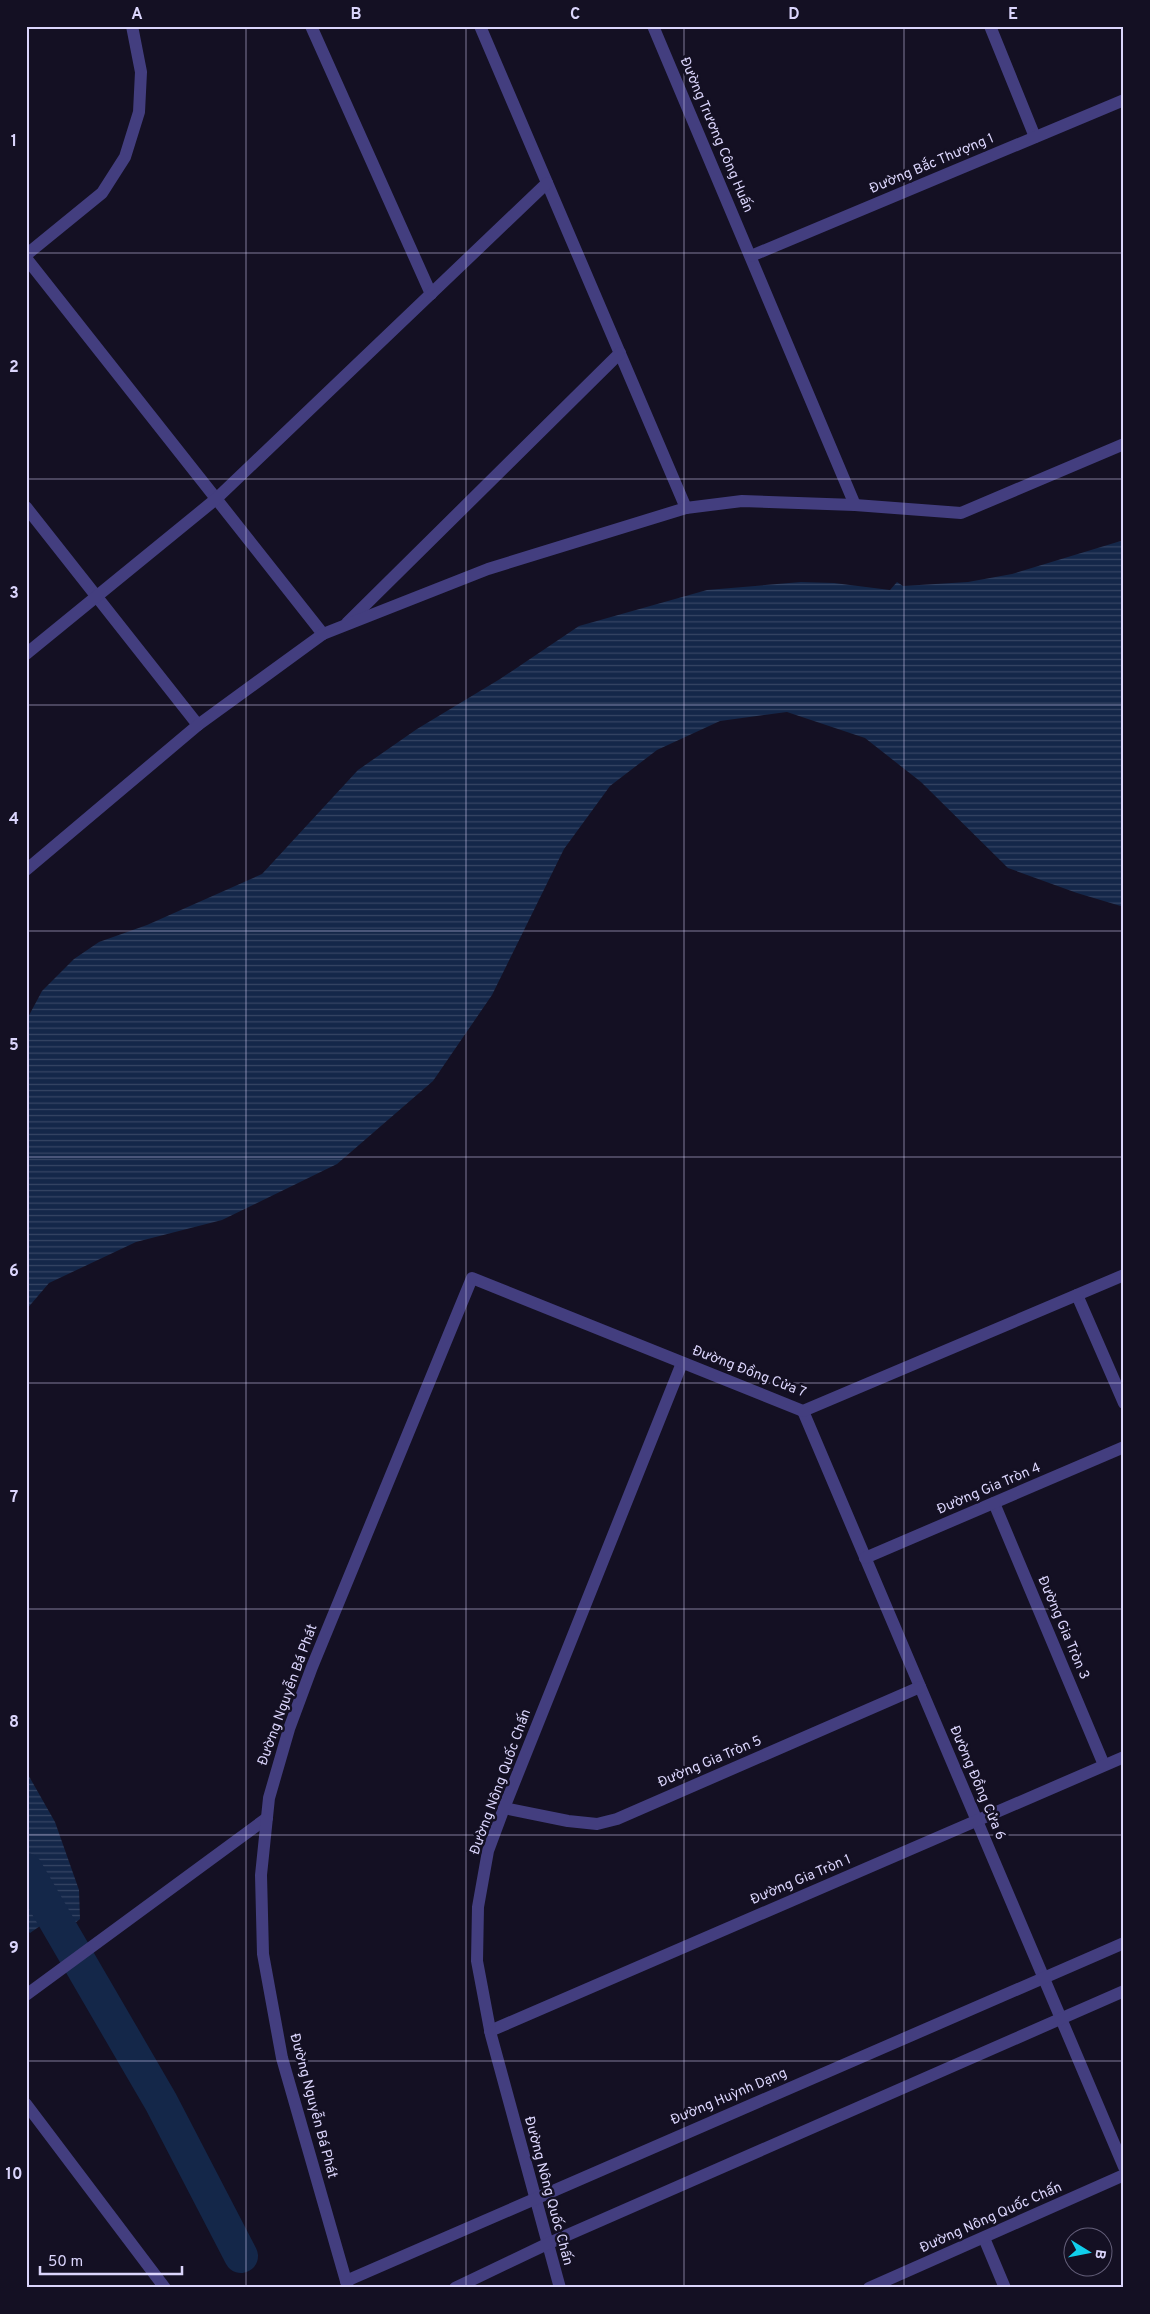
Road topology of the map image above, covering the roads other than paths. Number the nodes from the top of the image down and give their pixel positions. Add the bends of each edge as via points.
1 (132, 26) edge
2 (311, 26) edge
3 (480, 26) edge
4 (653, 26) edge
5 (990, 26) edge
6 (1124, 100) edge
7 (1035, 137) junction
8 (547, 182) junction
9 (26, 256) edge
10 (752, 256) junction
11 (430, 294) junction
12 (620, 353) junction
13 (1124, 444) edge
14 (216, 499) junction
15 (856, 505) junction
16 (26, 507) edge
17 (686, 508) junction
18 (97, 596) junction
19 (343, 626) junction
20 (323, 634) junction
21 (26, 654) edge
22 (198, 725) junction
23 (26, 870) edge
24 (1124, 1275) edge
25 (472, 1278) joint
26 (1077, 1295) junction
27 (682, 1363) junction
28 (1124, 1403) edge
29 (803, 1411) junction
30 (1124, 1447) edge
31 (994, 1503) junction
32 (865, 1558) junction
33 (920, 1687) junction
34 (1124, 1757) edge
35 (1104, 1765) junction
36 (504, 1808) junction
37 (267, 1818) junction
38 (977, 1820) junction
39 (1124, 1943) edge
40 (1043, 1978) junction
41 (1124, 1992) edge
42 (26, 1995) edge
43 (1061, 2019) junction
44 (490, 2031) junction
45 (26, 2104) edge
46 (1124, 2167) edge
47 (1124, 2174) edge
48 (534, 2198) junction
49 (984, 2238) junction
50 (547, 2244) junction
51 (347, 2284) edge
52 (165, 2288) edge
53 (455, 2288) edge
54 (560, 2288) edge
55 (870, 2288) edge
56 (1005, 2288) edge

1 - 9 street via 141,72 139,112 125,157 102,193
2 - 11 street
3 - 8 street
4 - 10 street, Đường Trương Công Huấn
5 - 7 street
6 - 7 street, Đường Bắc Thượng 1
7 - 10 street, Đường Bắc Thượng 1
8 - 11 street
8 - 12 street
9 - 14 street
10 - 15 street, Đường Trương Công Huấn
11 - 14 street
12 - 17 street
12 - 19 street
13 - 15 street via 961,513
14 - 18 street
14 - 20 street
15 - 17 street via 742,501
16 - 18 street
17 - 19 street via 488,569
18 - 21 street
18 - 22 street
19 - 20 street
20 - 22 street
22 - 23 street
24 - 26 street, Đường Đồng Cửa 7
25 - 27 street, Đường Đồng Cửa 7
25 - 37 street, Đường Nguyễn Bá Phát via 312,1667 289,1729 269,1798
26 - 28 street
26 - 29 street, Đường Đồng Cửa 7
27 - 29 street, Đường Đồng Cửa 7
27 - 36 street, Đường Nông Quốc Chấn
29 - 32 street, Đường Đồng Cửa 6
30 - 31 street, Đường Gia Tròn 4
31 - 32 street, Đường Gia Tròn 4
31 - 35 street, Đường Gia Tròn 3
32 - 33 street, Đường Đồng Cửa 6
33 - 36 street, Đường Gia Tròn 5 via 617,1819 597,1824
33 - 38 street, Đường Đồng Cửa 6
34 - 35 street, Đường Gia Tròn 1
35 - 38 street, Đường Gia Tròn 1
36 - 44 street, Đường Nông Quốc Chấn via 488,1851 478,1907 477,1961
37 - 42 street
37 - 51 street, Đường Nguyễn Bá Phát via 261,1876 263,1954 282,2058
38 - 40 street, Đường Đồng Cửa 6
38 - 44 street, Đường Gia Tròn 1
39 - 40 street, Đường Huỳnh Dạng
40 - 43 street, Đường Đồng Cửa 6
40 - 48 street, Đường Huỳnh Dạng
41 - 43 street
43 - 46 street, Đường Đồng Cửa 6
43 - 50 street
44 - 48 street, Đường Nông Quốc Chấn
45 - 52 street
47 - 49 street, Đường Nông Quốc Chấn
48 - 50 street, Đường Nông Quốc Chấn
48 - 51 street, Đường Huỳnh Dạng
49 - 55 street, Đường Nông Quốc Chấn
49 - 56 street
50 - 53 street
50 - 54 street, Đường Nông Quốc Chấn

